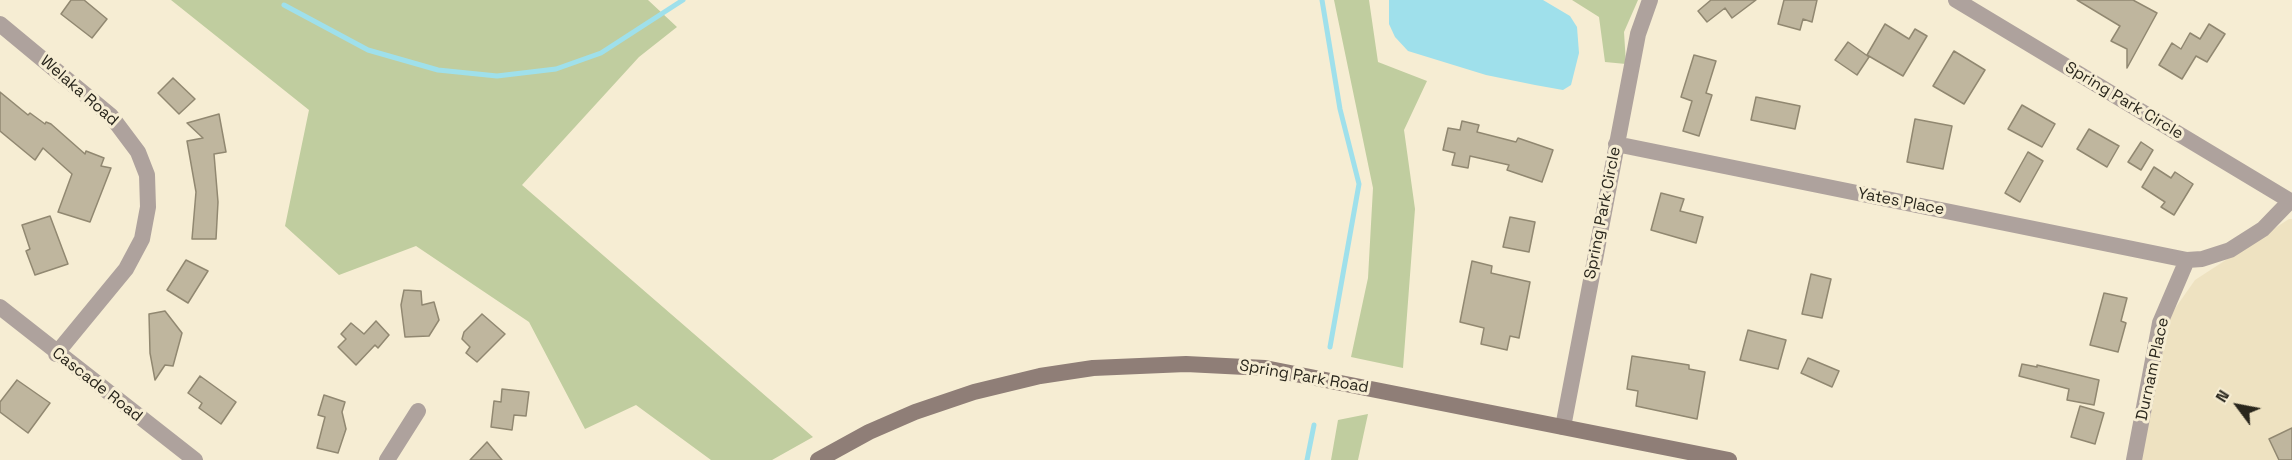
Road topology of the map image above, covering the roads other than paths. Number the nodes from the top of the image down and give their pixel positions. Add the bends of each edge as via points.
1 (1650, 0) edge
2 (1956, 0) edge
3 (0, 24) edge
4 (1616, 144) junction
5 (2291, 201) edge
6 (2187, 260) junction
7 (0, 307) edge
8 (56, 354) junction
9 (418, 411) dead end
10 (1563, 427) junction
11 (195, 460) edge
12 (387, 460) edge
13 (818, 460) edge
14 (1729, 460) edge
15 (2134, 460) edge

1 - 4 street, Spring Park Circle via 1638,34
2 - 5 street, Spring Park Circle
3 - 8 street, Welaka Road via 111,116 138,152 147,175 148,207 142,239 126,269
4 - 6 street, Yates Place
4 - 10 street, Spring Park Circle
5 - 6 street via 2263,229 2230,250
6 - 15 street, Durnam Place via 2160,323
7 - 8 street, Cascade Road
8 - 11 street, Cascade Road
9 - 12 street
10 - 13 main road, Spring Park Road via 1264,368 1144,365 1040,376 975,392 915,412
10 - 14 main road, Spring Park Road

